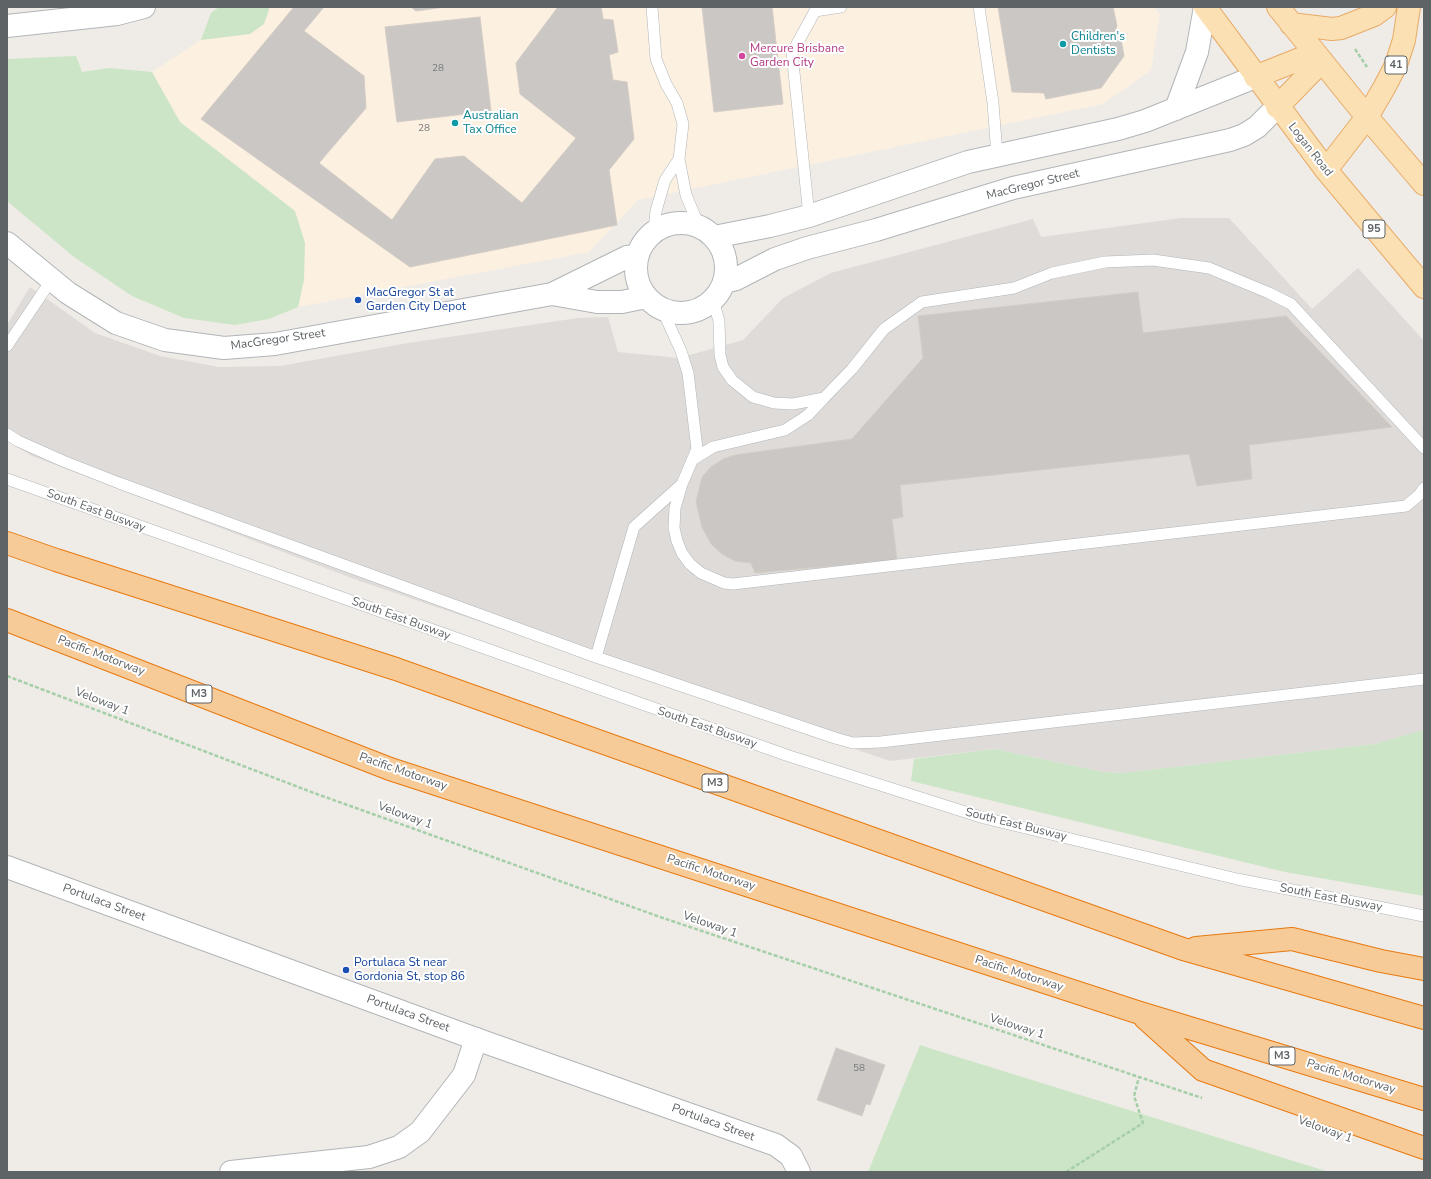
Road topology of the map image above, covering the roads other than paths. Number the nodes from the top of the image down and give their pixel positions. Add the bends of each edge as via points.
1 (144, 7) edge
2 (652, 7) edge
3 (841, 7) edge
4 (979, 7) edge
5 (1205, 7) edge
6 (1278, 7) edge
7 (1385, 7) edge
8 (1408, 7) edge
9 (1291, 24) junction
10 (7, 26) edge
11 (1318, 57) junction
12 (1255, 77) junction
13 (1277, 107) junction
14 (1176, 109) junction
15 (1367, 117) junction
16 (997, 155) junction
17 (679, 159) junction
18 (1326, 170) junction
19 (1424, 184) edge
20 (809, 216) junction
21 (654, 231) junction
22 (706, 232) junction
23 (7, 242) edge
24 (637, 256) junction
25 (52, 280) junction
26 (1424, 287) edge
27 (718, 291) junction
28 (552, 294) junction
29 (654, 303) junction
30 (7, 346) edge
31 (824, 398) junction
32 (7, 434) edge
33 (1423, 449) edge
34 (692, 460) junction
35 (7, 479) edge
36 (682, 484) junction
37 (1424, 488) edge
38 (7, 543) edge
39 (7, 620) edge
40 (596, 657) junction
41 (1424, 679) edge
42 (7, 867) edge
43 (1424, 916) edge
44 (1183, 949) junction
45 (1424, 969) edge
46 (1140, 1013) junction
47 (1424, 1018) edge
48 (476, 1039) junction
49 (1424, 1099) edge
50 (1424, 1148) edge
51 (231, 1172) edge
52 (799, 1172) edge

1 - 10 street via 116,14
2 - 17 lane via 656,59 677,103 683,124
3 - 20 lane via 814,11 792,53
4 - 16 lane via 993,103
5 - 12 main road, Logan Road / 95
5 - 14 street via 1196,57
6 - 9 main road
7 - 9 main road via 1374,15 1341,28
8 - 15 main road, 41 via 1404,40 1396,65
9 - 11 main road
11 - 12 main road
11 - 13 main road, MacGregor Street
11 - 15 main road
12 - 13 main road, Logan Road / 95
12 - 14 street
13 - 18 main road, Logan Road / 95
13 - 27 street, MacGregor Street via 1257,127 1244,135 1012,188 876,230 807,248 775,259
14 - 16 street via 1118,129
15 - 18 main road, 41
15 - 19 main road
16 - 20 street via 968,162
17 - 21 lane via 665,180 656,211
17 - 22 lane via 686,195
18 - 26 main road, Logan Road / 95
20 - 22 street via 770,226
21 - 22 street via 668,224 684,223
21 - 24 street via 644,242
22 - 27 street via 721,247 725,258 726,270
23 - 25 street, MacGregor Street
24 - 28 street, MacGregor Street via 627,257
24 - 29 street via 639,285
25 - 28 street, MacGregor Street via 116,323 165,340 224,348 275,344
25 - 30 lane
27 - 29 street via 702,308 689,312 675,313
27 - 31 lane via 720,354 723,366 732,380 753,397 774,403 793,404
28 - 29 street, MacGregor Street via 598,302
29 - 34 lane via 681,351 688,373 697,449
31 - 33 lane via 852,369 884,329 922,302 1014,288 1052,273 1105,262 1153,260 1209,268 1291,304
31 - 34 lane via 808,415 785,430 713,447
32 - 40 lane via 63,461 119,483
34 - 36 lane
35 - 43 lane, South East Busway via 781,754 984,818 1237,879
36 - 37 lane via 675,508 674,528 676,541 682,553 701,573 733,584 1406,506
36 - 40 lane via 634,527
38 - 44 highway, M3 via 396,669
39 - 46 highway, Pacific Motorway / M3 via 390,769
40 - 41 lane via 853,743 881,742
42 - 48 street, Portulaca Street
44 - 45 highway via 1292,939
44 - 47 highway, M3
46 - 49 highway, Pacific Motorway / M3
46 - 50 highway via 1203,1070
48 - 51 street via 464,1075 420,1132 399,1147 369,1157
48 - 52 street, Portulaca Street via 776,1145 791,1156

